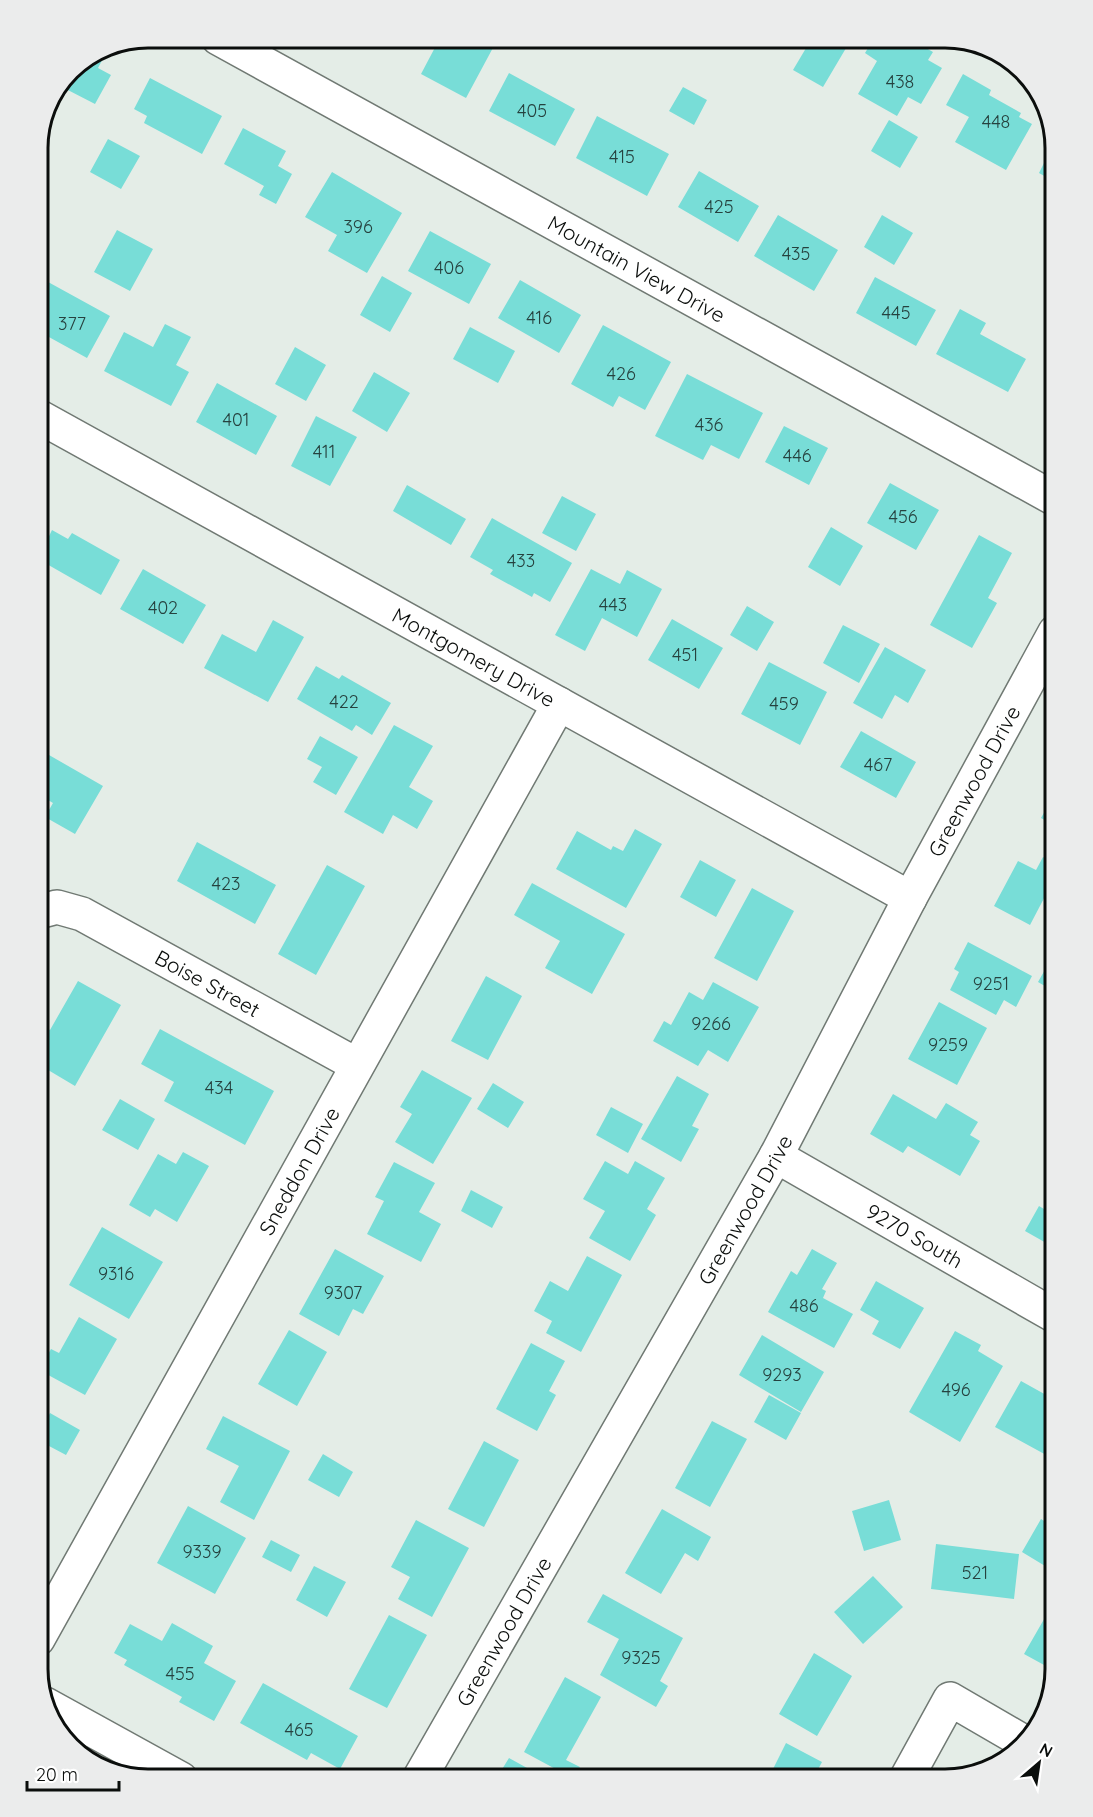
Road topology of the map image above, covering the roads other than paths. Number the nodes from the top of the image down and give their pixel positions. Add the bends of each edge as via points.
1 (236, 48) edge
2 (48, 422) edge
3 (1045, 493) edge
4 (1045, 652) edge
5 (559, 704) junction
6 (910, 898) junction
7 (48, 910) edge
8 (357, 1065) junction
9 (776, 1156) junction
10 (1045, 1310) edge
11 (48, 1621) edge
12 (57, 1711) edge
13 (1009, 1733) edge
14 (163, 1769) edge
15 (425, 1769) edge
16 (912, 1769) edge

1 - 3 street, Mountain View Drive
2 - 5 street, Montgomery Drive
4 - 6 street, Greenwood Drive
5 - 6 street, Montgomery Drive
5 - 8 street, Sneddon Drive
6 - 9 street, Greenwood Drive
7 - 8 street, Boise Street via 82,914
8 - 11 street, Sneddon Drive
9 - 10 street, 9270 South
9 - 15 street, Greenwood Drive
12 - 14 street
13 - 16 street via 950,1700

